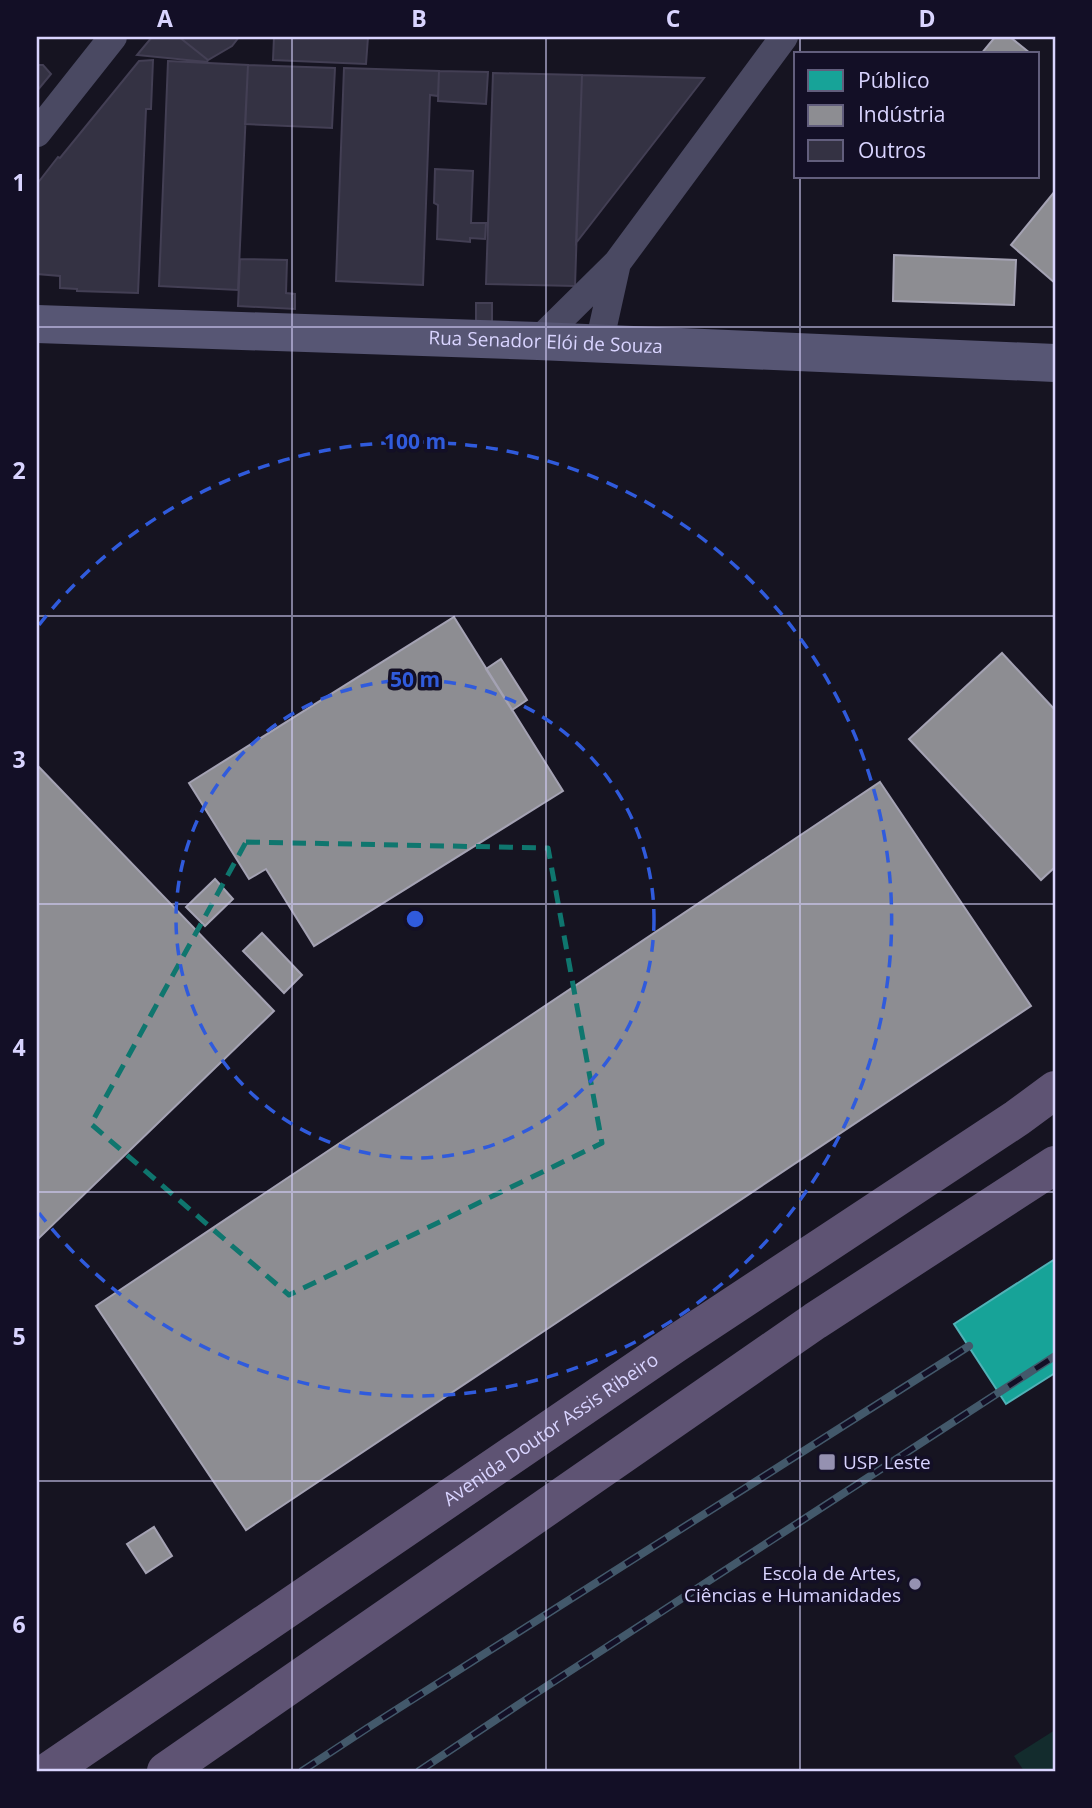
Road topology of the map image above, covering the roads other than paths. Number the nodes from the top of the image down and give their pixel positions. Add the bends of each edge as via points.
1 (113, 37) edge
2 (785, 37) edge
3 (37, 133) edge
4 (617, 263) junction
5 (37, 324) edge
6 (538, 341) junction
7 (599, 344) junction
8 (1055, 363) edge
9 (1055, 1090) edge
10 (1055, 1165) edge
11 (49, 1771) edge
12 (166, 1771) edge

1 - 3 street
2 - 4 street
4 - 6 street
4 - 7 street
5 - 6 main road, Rua Senador Elói de Souza
6 - 7 main road, Rua Senador Elói de Souza
7 - 8 main road, Rua Senador Elói de Souza
9 - 11 main road, Avenida Doutor Assis Ribeiro
10 - 12 main road via 815,1321

